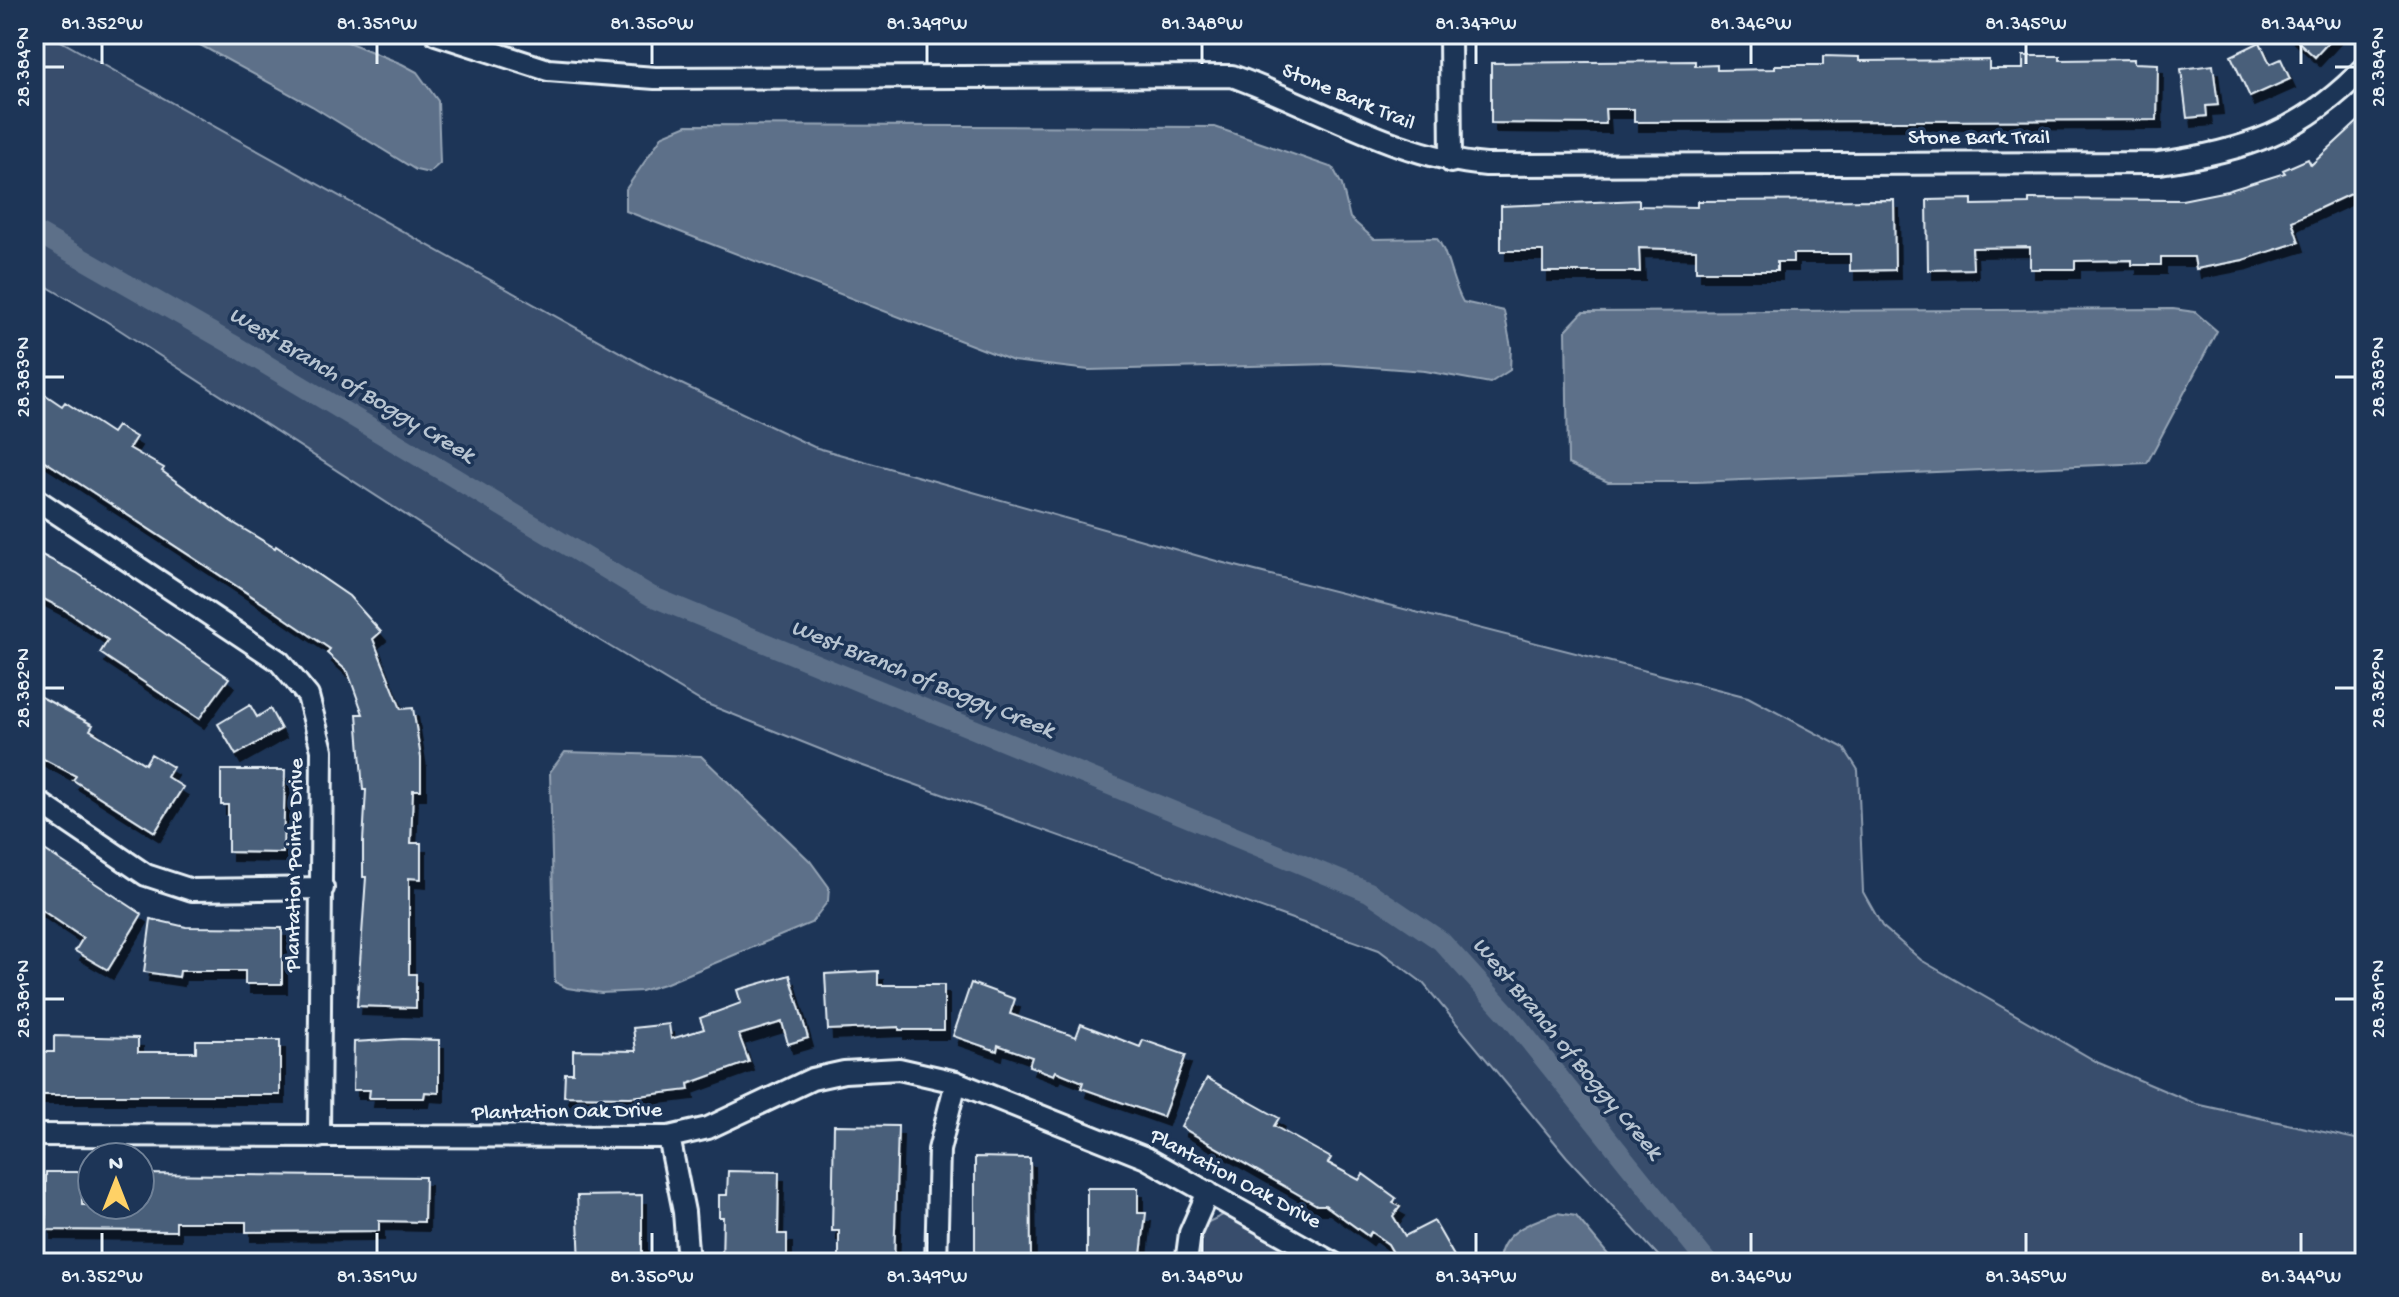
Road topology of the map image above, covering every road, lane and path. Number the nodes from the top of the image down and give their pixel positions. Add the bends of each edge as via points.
1 (436, 34) edge
2 (1450, 34) edge
3 (2365, 67) edge
4 (1451, 162) junction
5 (34, 498) edge
6 (34, 799) edge
7 (323, 888) junction
8 (956, 1082) junction
9 (34, 1135) edge
10 (319, 1137) junction
11 (669, 1137) junction
12 (1208, 1192) junction
13 (688, 1263) edge
14 (936, 1263) edge
15 (1186, 1263) edge
16 (1333, 1263) edge

1 - 4 street, Stone Bark Trail via 548,70 655,78 1232,76 1404,150
2 - 4 street
3 - 4 street, Stone Bark Trail via 2344,89 2284,130 2220,155 2159,163
5 - 7 street, Plantation Pointe Drive via 279,661 308,696 322,750
6 - 7 street via 146,875 192,890
7 - 10 street, Plantation Pointe Drive via 317,1002
8 - 11 street, Plantation Oak Drive via 899,1069 844,1072 812,1079 708,1128
8 - 12 street, Plantation Oak Drive via 1146,1158
8 - 14 street via 939,1150
9 - 10 street, Plantation Oak Drive
10 - 11 street, Plantation Oak Drive
11 - 13 street
12 - 15 street via 1190,1233
12 - 16 street, Plantation Oak Drive

